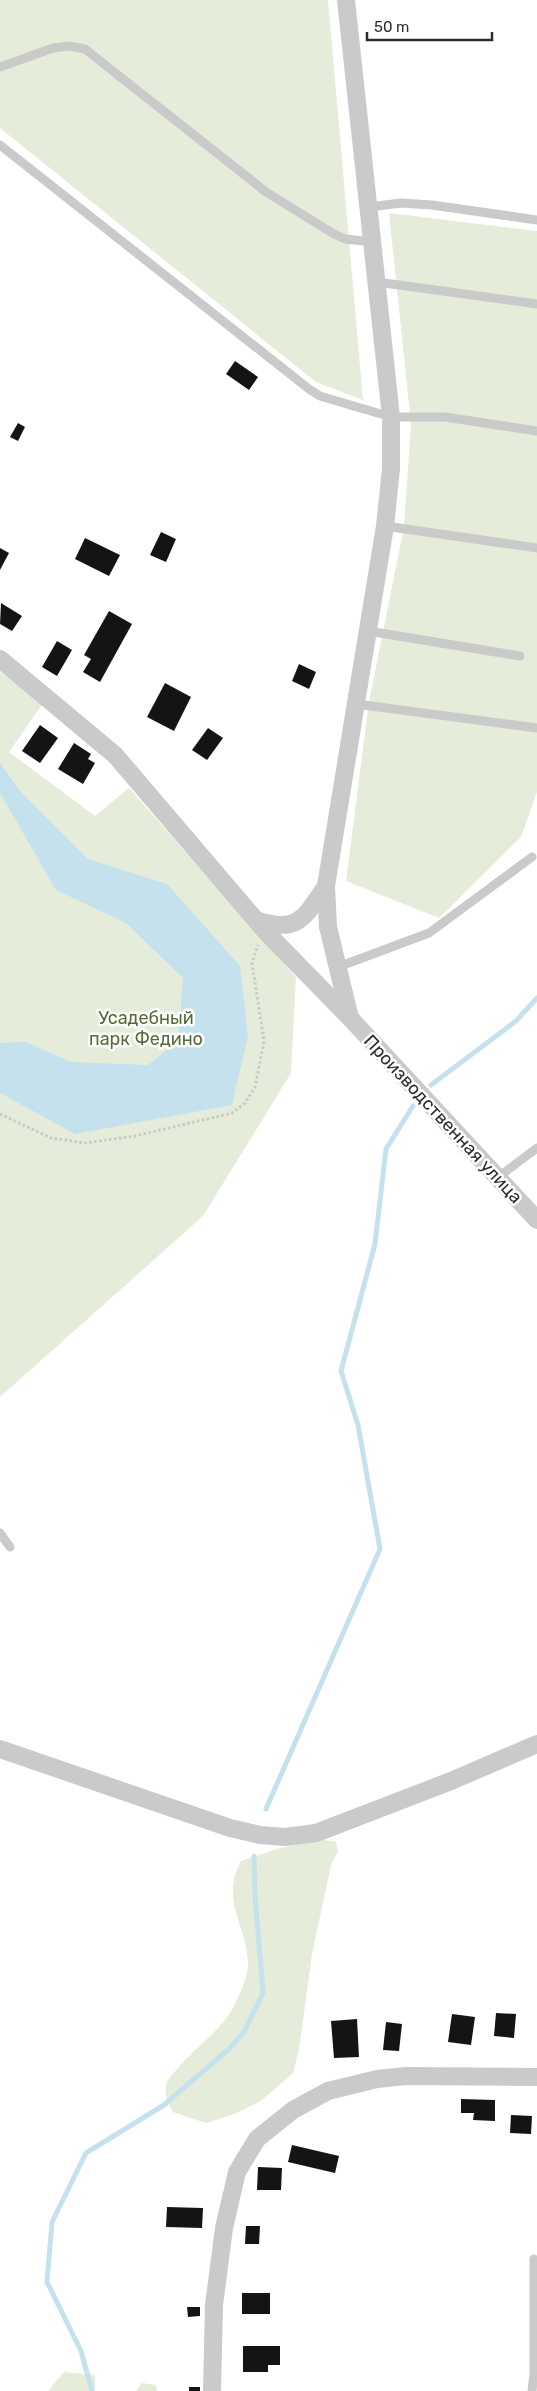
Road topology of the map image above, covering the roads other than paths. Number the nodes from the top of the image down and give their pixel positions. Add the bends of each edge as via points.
1 (346, 0) edge
2 (0, 67) edge
3 (0, 145) edge
4 (369, 207) junction
5 (537, 220) edge
6 (373, 242) junction
7 (377, 282) junction
8 (537, 304) edge
9 (391, 417) junction
10 (537, 431) edge
11 (385, 526) junction
12 (537, 548) edge
13 (368, 631) junction
14 (520, 656) dead end
15 (0, 659) edge
16 (356, 704) junction
17 (537, 728) edge
18 (532, 857) dead end
19 (326, 886) junction
20 (261, 926) junction
21 (338, 967) junction
22 (350, 1018) junction
23 (537, 1148) edge
24 (497, 1179) junction
25 (537, 1220) edge
26 (0, 1533) edge
27 (10, 1547) dead end
28 (537, 1744) edge
29 (0, 1749) edge
30 (537, 2077) edge
31 (534, 2259) dead end
32 (212, 2391) edge
33 (532, 2391) edge

1 - 4 street
2 - 6 lane via 53,48 69,46 85,50 266,192 334,234 345,239
3 - 9 lane via 309,390
4 - 5 lane via 416,204
4 - 6 street
6 - 7 street
7 - 8 lane
7 - 9 street
9 - 10 lane via 445,417
9 - 11 street via 391,469
11 - 12 lane
11 - 13 street
13 - 14 lane
13 - 16 street
15 - 20 street, Производственная улица via 115,755
16 - 17 lane
16 - 19 street
18 - 21 lane via 430,933
19 - 20 street via 307,914 291,925
19 - 21 street via 328,927
20 - 22 street, Производственная улица
21 - 22 street
22 - 24 street, Производственная улица
23 - 24 lane
24 - 25 street, Производственная улица
26 - 27 lane
28 - 29 street via 350,1821 285,1838 230,1828
30 - 32 street via 406,2076 377,2079 328,2091 293,2110 257,2138 237,2172 224,2228 214,2305
31 - 33 lane

